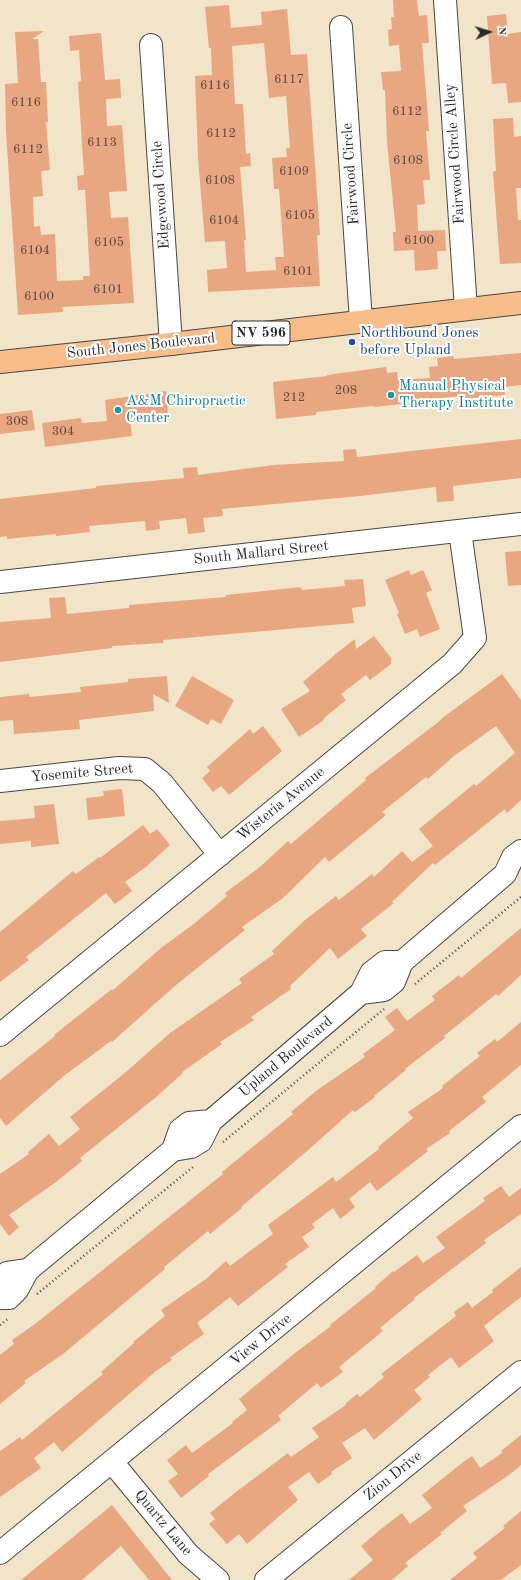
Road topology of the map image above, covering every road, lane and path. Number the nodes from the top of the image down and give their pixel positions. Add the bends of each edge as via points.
1 (445, 0) edge
2 (341, 28) dead end
3 (151, 45) dead end
4 (521, 303) edge
5 (466, 309) junction
6 (361, 321) junction
7 (171, 344) junction
8 (0, 362) edge
9 (521, 524) edge
10 (460, 531) junction
11 (0, 582) edge
12 (0, 781) edge
13 (521, 851) edge
14 (220, 854) junction
15 (513, 874) edge
16 (521, 897) edge
17 (412, 987) dead end
18 (387, 1007) dead end
19 (0, 1036) edge
20 (521, 1126) edge
21 (221, 1143) dead end
22 (197, 1163) dead end
23 (28, 1270) junction
24 (0, 1278) edge
25 (37, 1295) dead end
26 (6, 1307) edge
27 (0, 1325) edge
28 (521, 1372) edge
29 (112, 1462) junction
30 (0, 1553) edge
31 (218, 1580) edge
32 (266, 1580) edge

1 - 5 street, Fairwood Circle Alley
2 - 6 street, Fairwood Circle
3 - 7 street, Edgewood Circle
4 - 5 main road, South Jones Boulevard / NV 596
5 - 6 main road, South Jones Boulevard / NV 596
6 - 7 main road, South Jones Boulevard / NV 596
7 - 8 main road, South Jones Boulevard / NV 596
9 - 10 street, South Mallard Street
10 - 11 street, South Mallard Street
10 - 14 street, Wisteria Avenue via 475,638 452,664
12 - 14 street, Yosemite Street via 119,768 145,769 162,783
13 - 15 street, Upland Boulevard via 513,857
14 - 19 street, Wisteria Avenue
15 - 23 street, Upland Boulevard via 402,962 385,962 371,973 361,993 211,1121 189,1123 180,1130 172,1150
16 - 17 path
18 - 21 path
20 - 29 street, View Drive
22 - 25 path
23 - 24 street via 6,1273
23 - 26 street, Upland Boulevard via 17,1290 9,1298
26 - 27 path
28 - 32 street, Zion Drive
29 - 30 street, View Drive
29 - 31 street, Quartz Lane via 188,1554

